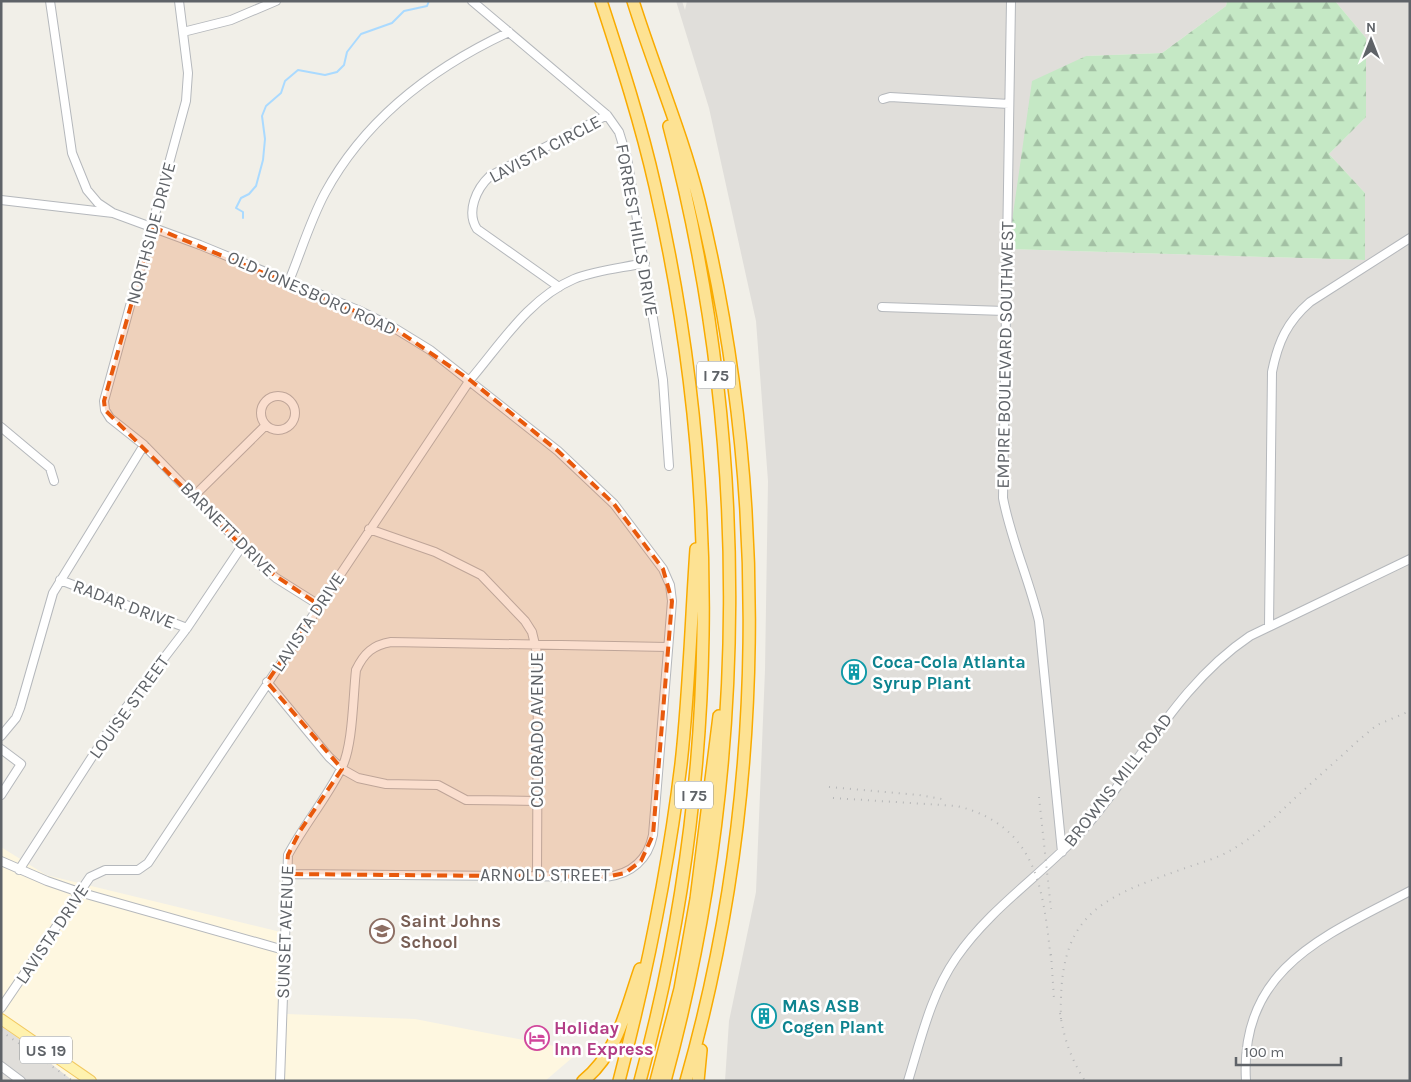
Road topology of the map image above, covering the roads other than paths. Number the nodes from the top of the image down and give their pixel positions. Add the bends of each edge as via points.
1 (50, 1) edge
2 (179, 1) edge
3 (276, 1) edge
4 (472, 1) edge
5 (601, 1) edge
6 (633, 1) edge
7 (1011, 1) edge
8 (183, 32) junction
9 (509, 32) junction
10 (650, 54) junction
11 (883, 99) dead end
12 (1009, 104) junction
13 (607, 115) junction
14 (1, 200) edge
15 (113, 213) junction
16 (153, 227) junction
17 (1410, 238) edge
18 (645, 264) junction
19 (289, 282) junction
20 (558, 287) junction
21 (882, 307) dead end
22 (1005, 311) junction
23 (470, 380) junction
24 (266, 425) junction
25 (1, 427) edge
26 (144, 445) junction
27 (669, 466) dead end
28 (54, 481) dead end
29 (194, 496) junction
30 (699, 504) junction
31 (369, 529) junction
32 (242, 546) junction
33 (1410, 560) edge
34 (60, 580) junction
35 (319, 605) junction
36 (1269, 626) junction
37 (187, 628) junction
38 (537, 645) junction
39 (668, 647) junction
40 (267, 682) junction
41 (726, 701) junction
42 (1, 736) edge
43 (1, 749) edge
44 (342, 769) junction
45 (1, 795) edge
46 (538, 801) junction
47 (1062, 852) junction
48 (1, 861) edge
49 (19, 870) junction
50 (286, 874) junction
51 (537, 876) junction
52 (1410, 891) edge
53 (79, 892) junction
54 (655, 925) junction
55 (284, 950) junction
56 (706, 1003) junction
57 (1, 1008) edge
58 (1, 1019) edge
59 (1, 1066) edge
60 (21, 1081) edge
61 (91, 1081) edge
62 (280, 1081) edge
63 (583, 1081) edge
64 (618, 1081) edge
65 (640, 1081) edge
66 (656, 1081) edge
67 (665, 1081) edge
68 (686, 1081) edge
69 (698, 1081) edge
70 (908, 1081) edge
71 (1246, 1081) edge

1 - 15 street, OLD JONESBORO ROAD via 72,153 87,190
2 - 8 street, NORTHSIDE DRIVE
3 - 8 street via 231,20
4 - 9 street, FORREST HILLS DRIVE
5 - 30 highway, I 75 via 640,128 667,241 694,413
6 - 10 highway, I 75
7 - 12 street, EMPIRE BOULEVARD SOUTHWEST
8 - 16 street, NORTHSIDE DRIVE via 188,73 186,101
9 - 13 street, FORREST HILLS DRIVE
9 - 19 street via 474,48 436,72 401,100 370,132 325,193
10 - 41 highway, I 75 via 678,162 706,294 721,412 728,540
10 - 56 highway via 688,162 707,236 731,373 745,514 748,679 742,773 722,920
11 - 12 street
12 - 22 street, EMPIRE BOULEVARD SOUTHWEST
13 - 18 street, FORREST HILLS DRIVE via 619,132 627,158
13 - 20 street, LAVISTA CIRCLE via 490,176 480,184 475,195 472,218 477,229
14 - 15 street
15 - 16 street, OLD JONESBORO ROAD
16 - 19 street, OLD JONESBORO ROAD
16 - 26 street, NORTHSIDE DRIVE via 104,401 110,418
17 - 36 street via 1310,302 1286,328 1277,348 1272,372
18 - 20 street, LAVISTA DRIVE via 588,274
18 - 27 street, FORREST HILLS DRIVE via 663,380
19 - 23 street, OLD JONESBORO ROAD via 391,326
20 - 23 street, LAVISTA DRIVE via 531,309
21 - 22 street
22 - 47 street, EMPIRE BOULEVARD SOUTHWEST via 1004,498 1010,531 1039,621
23 - 31 street, LAVISTA DRIVE
23 - 39 street, OLD JONESBORO ROAD via 581,471 614,504 642,539 670,585 672,601
24 - 24 street via 282,430 291,424 295,408 288,399 278,396 267,400 261,409
24 - 29 street
25 - 28 street via 50,468
26 - 29 street, BARNETT DRIVE
26 - 34 street
29 - 32 street, BARNETT DRIVE
30 - 54 highway via 681,763
30 - 65 highway, I 75 via 704,579 700,745 676,927
31 - 35 street, LAVISTA DRIVE
31 - 38 street, COLORADO AVENUE via 435,552 481,575 525,621
32 - 35 street, BARNETT DRIVE via 276,578
32 - 37 street, LOUISE STREET
33 - 36 street, BROWNS MILL ROAD
34 - 37 street, RADAR DRIVE
34 - 42 street via 48,605 16,718
35 - 40 street, LAVISTA DRIVE
36 - 47 street, BROWNS MILL ROAD via 1232,648 1199,678 1102,807
37 - 49 street, LOUISE STREET via 112,726
38 - 39 street
38 - 44 street via 392,642 372,648 362,657 356,670
38 - 46 street, COLORADO AVENUE
39 - 51 street, ARNOLD STREET via 653,835 647,854 634,868 615,876
40 - 44 street
40 - 53 street, LAVISTA DRIVE via 148,863 138,870 98,872
41 - 66 highway via 717,720 709,806 680,989
41 - 67 highway, I 75 via 706,898 688,992
43 - 45 street via 20,764
44 - 46 street via 374,783 438,786 466,800
44 - 50 street, SUNSET AVENUE via 300,831 288,855
46 - 51 street, COLORADO AVENUE
47 - 70 street, BROWNS MILL ROAD via 974,934 955,959 930,1010
48 - 49 street
49 - 53 street
50 - 51 street, ARNOLD STREET
50 - 55 street, SUNSET AVENUE
52 - 71 street via 1322,938 1281,971 1258,1008 1250,1031
53 - 55 street
53 - 57 street, LAVISTA DRIVE
54 - 63 highway via 610,1052
54 - 64 highway
55 - 62 street, SUNSET AVENUE
56 - 68 highway
56 - 69 highway
58 - 61 main road, US 19
59 - 60 street

